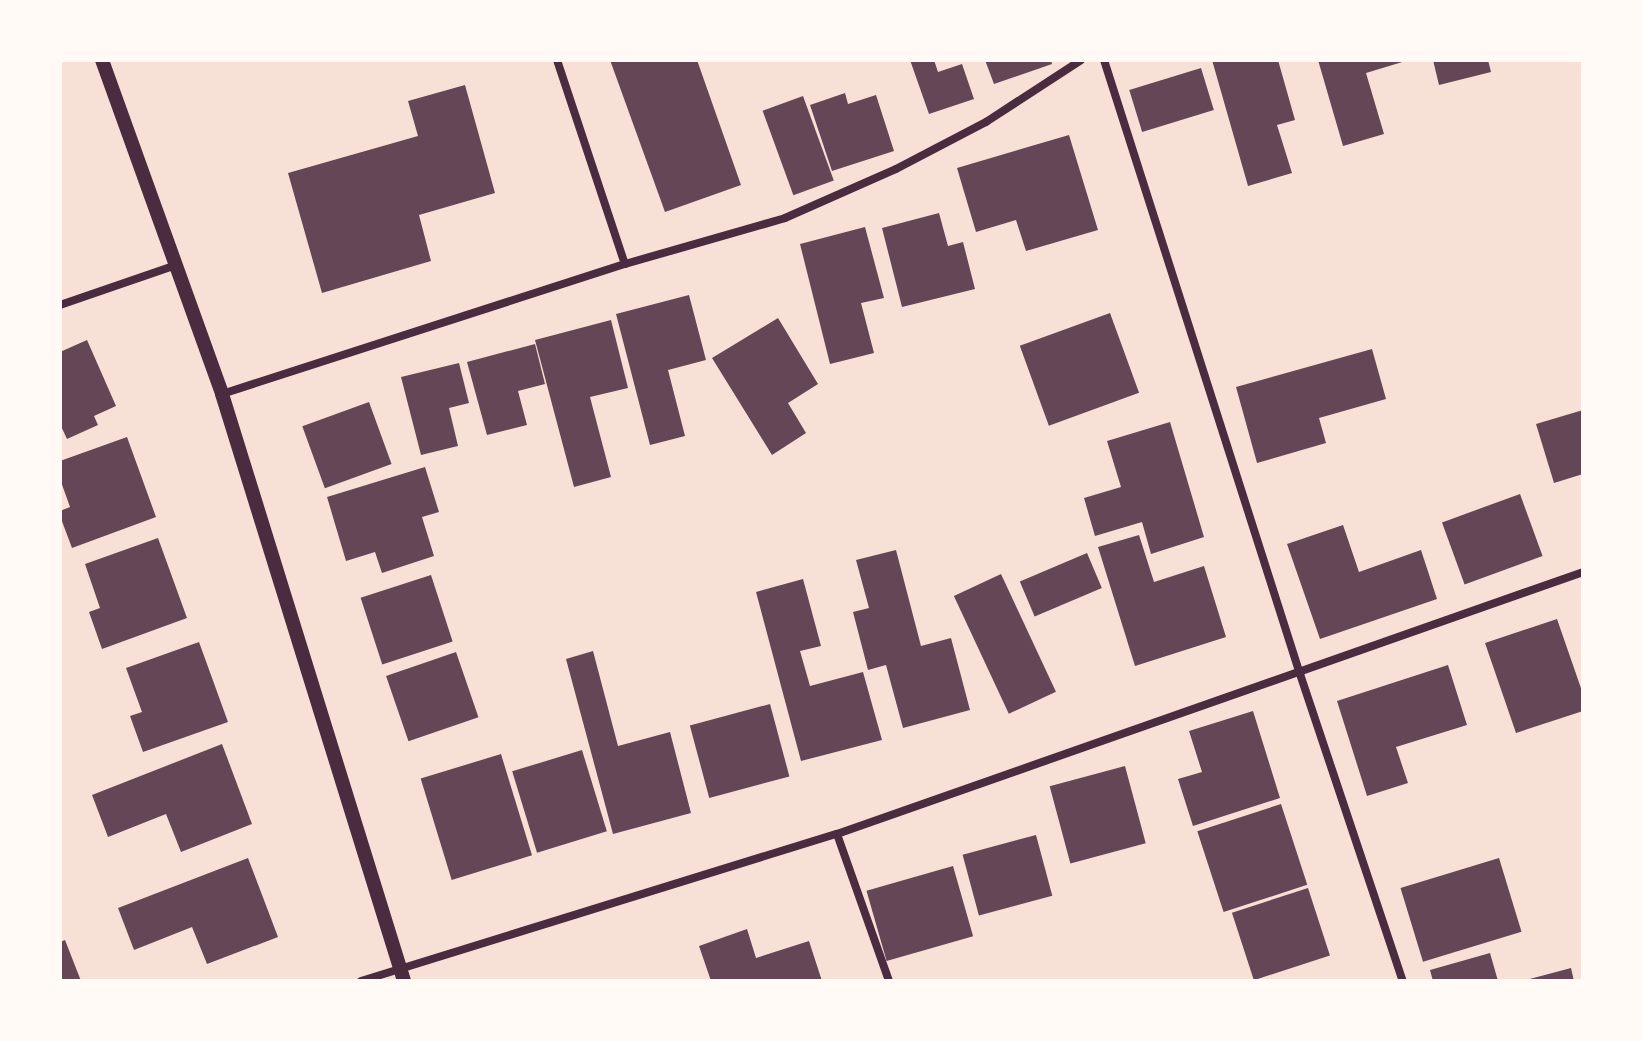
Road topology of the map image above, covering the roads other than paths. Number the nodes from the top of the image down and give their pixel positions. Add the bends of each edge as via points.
1 (102, 60) edge
2 (557, 60) edge
3 (1081, 60) edge
4 (1104, 60) edge
5 (625, 264) junction
6 (176, 265) junction
7 (60, 305) edge
8 (222, 394) junction
9 (1583, 572) edge
10 (1300, 674) junction
11 (837, 834) junction
12 (402, 975) edge
13 (361, 981) edge
14 (889, 981) edge
15 (1403, 981) edge

1 - 6 street
2 - 5 street
3 - 5 street via 986,122 896,169 785,218
4 - 10 street
5 - 8 street
6 - 7 street
6 - 8 street
8 - 12 street
9 - 10 street
10 - 11 street
10 - 15 street
11 - 12 street
11 - 14 street
12 - 13 street

